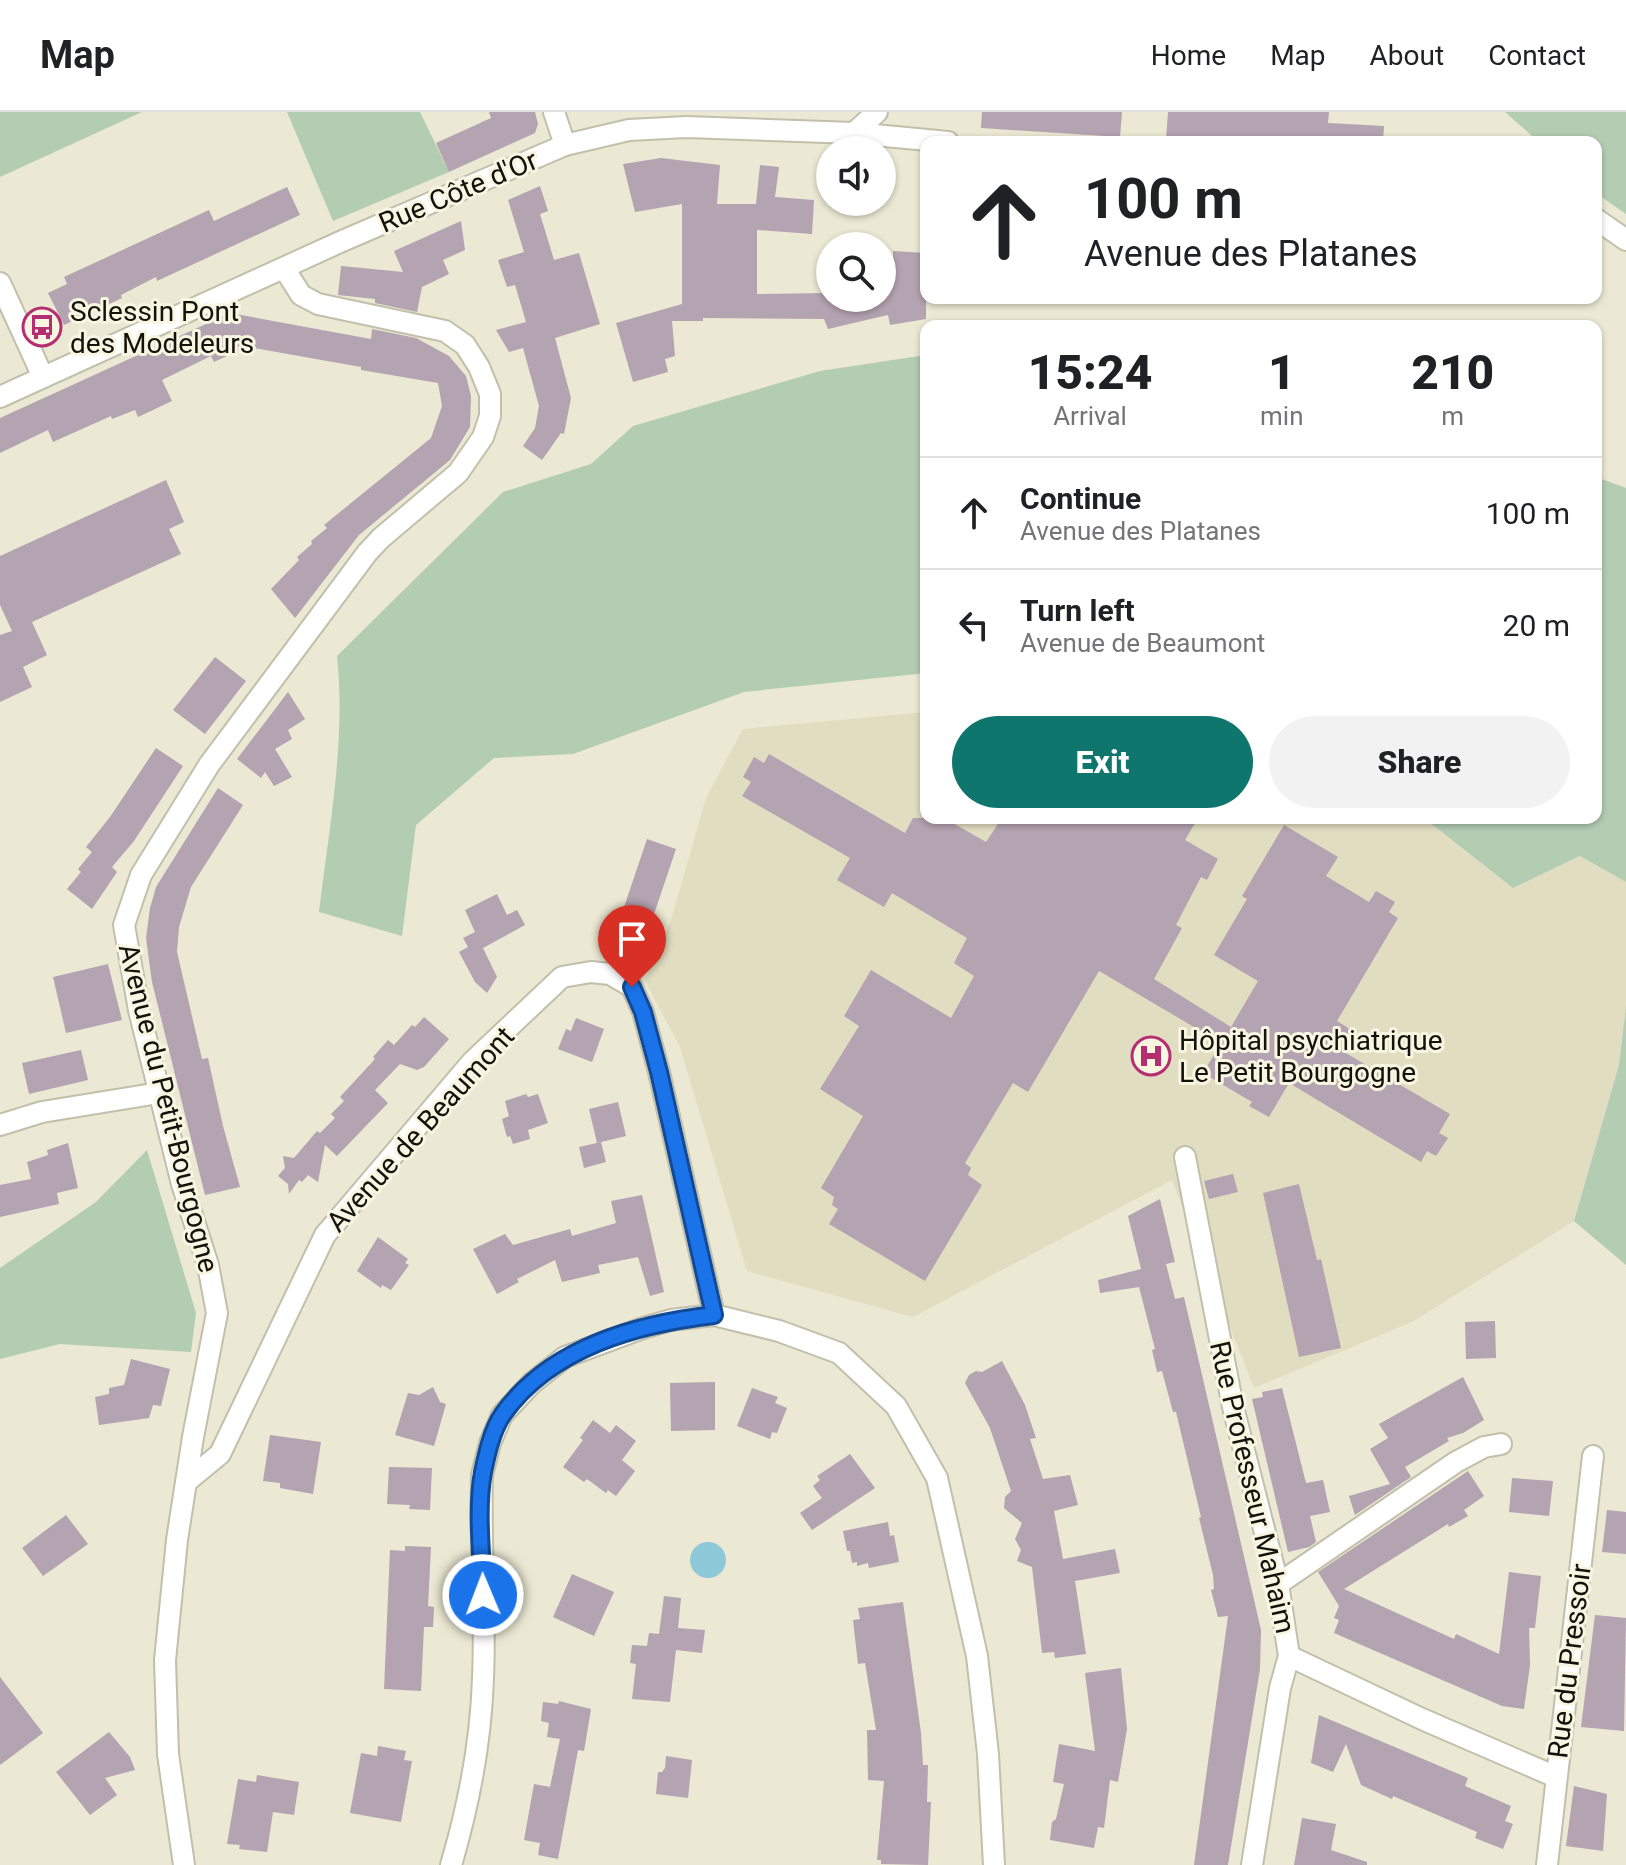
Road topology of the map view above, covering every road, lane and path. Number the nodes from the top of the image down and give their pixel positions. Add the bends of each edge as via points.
1 (554, 112) edge
2 (852, 112) edge
3 (877, 112) edge
4 (854, 133) junction
5 (920, 139) edge
6 (565, 145) junction
7 (1602, 223) edge
8 (1626, 240) edge
9 (284, 268) junction
10 (0, 283) edge
11 (43, 377) junction
12 (0, 397) edge
13 (159, 1093) junction
14 (0, 1125) edge
15 (1185, 1157) dead end
16 (714, 1315) junction
17 (1501, 1444) dead end
18 (1593, 1456) dead end
19 (186, 1482) junction
20 (1278, 1584) junction
21 (1289, 1656) junction
22 (1556, 1777) junction
23 (184, 1865) edge
24 (451, 1865) edge
25 (994, 1865) edge
26 (1252, 1865) edge
27 (1547, 1865) edge

1 - 6 street
2 - 4 street
3 - 4 street
4 - 5 street, Rue Côte d'Or
4 - 6 street, Rue Côte d'Or via 686,127 629,130
6 - 9 street, Rue Côte d'Or
7 - 8 street
9 - 11 street, Rue Côte d'Or
9 - 13 street, Avenue du Petit-Bourgogne via 301,295 318,304 445,331 465,345 490,394 490,416 483,437 458,473 381,538 341,587 231,732 141,875 124,925
10 - 11 street
11 - 12 street, Rue Côte d'Or
13 - 14 street via 42,1112
13 - 19 street, Avenue du Petit-Bourgogne via 217,1313
15 - 20 street, Rue Professeur Mahaim via 1233,1407
16 - 19 street, Avenue de Beaumont via 659,1072 632,987 610,974 562,977 472,1062 325,1235 220,1454
16 - 24 street via 671,1320 565,1357 502,1415 482,1475 479,1731
16 - 25 street via 839,1353 896,1406 937,1478 977,1656
17 - 20 street via 1456,1462
18 - 22 street, Rue du Pressoir
19 - 23 street, Avenue du Petit-Bourgogne via 165,1660 168,1754
20 - 21 street, Rue Professeur Mahaim
21 - 22 street
21 - 26 street, Rue Professeur Mahaim
22 - 27 street, Rue du Pressoir

